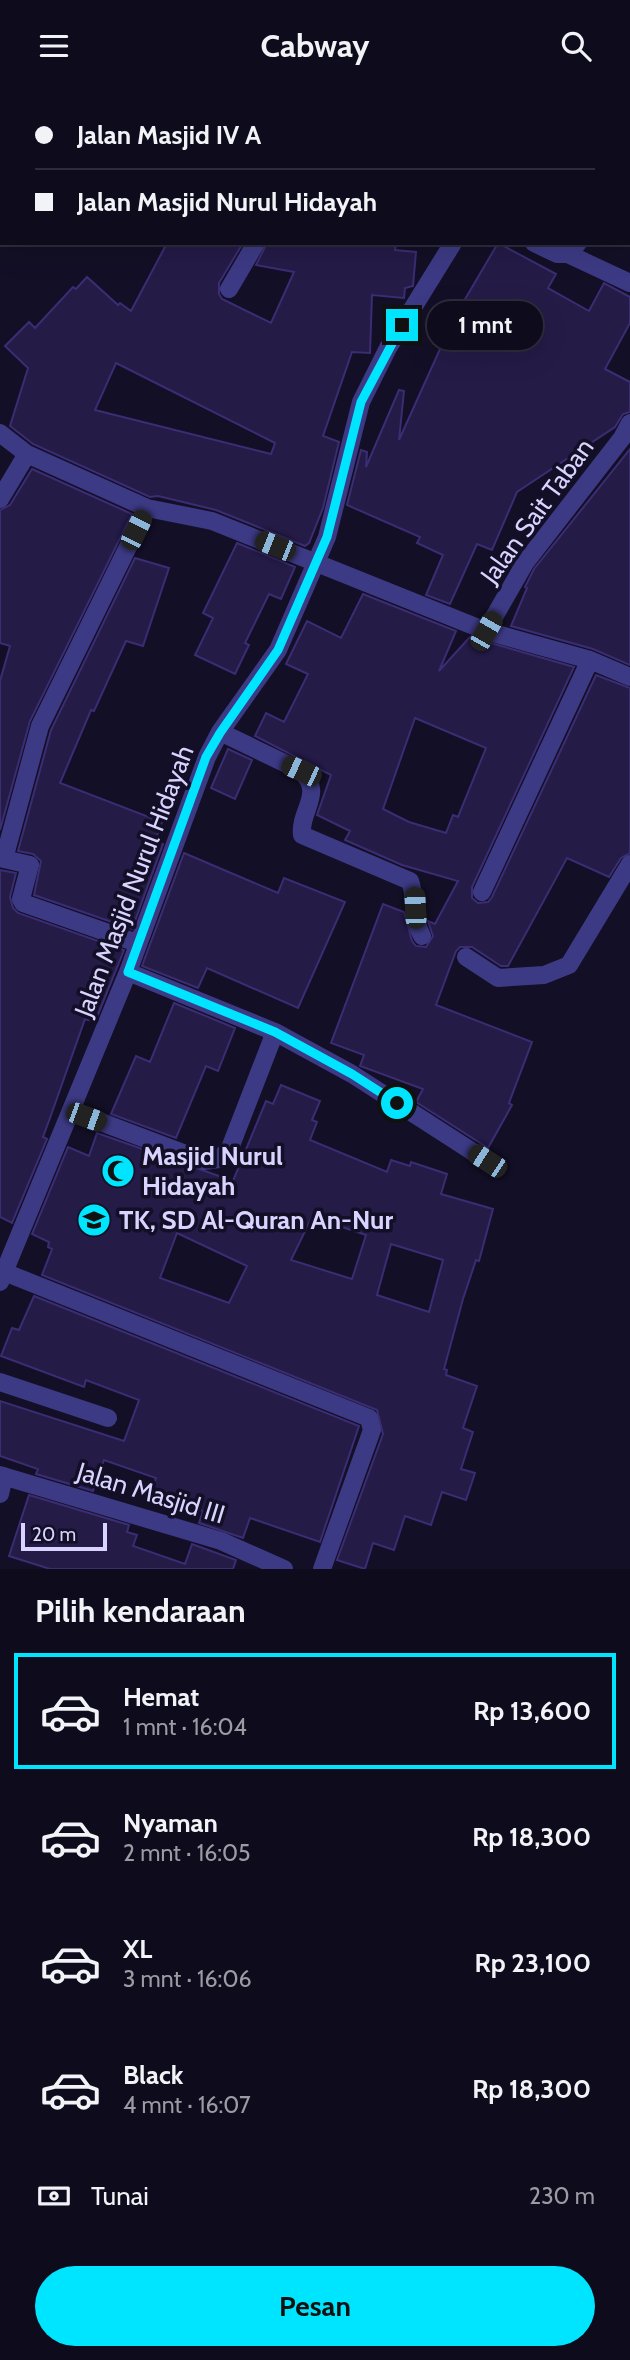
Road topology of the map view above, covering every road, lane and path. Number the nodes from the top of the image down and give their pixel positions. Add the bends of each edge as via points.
1 (255, 245) edge
2 (452, 245) edge
3 (538, 245) edge
4 (573, 248) edge
5 (630, 283) edge
6 (229, 289) dead end
7 (630, 423) edge
8 (0, 433) edge
9 (27, 454) junction
10 (0, 499) edge
11 (147, 508) junction
12 (317, 563) junction
13 (486, 631) junction
14 (590, 660) junction
15 (630, 677) edge
16 (220, 733) junction
17 (2, 858) edge
18 (630, 864) edge
19 (482, 892) dead end
20 (422, 936) dead end
21 (137, 943) junction
22 (467, 957) dead end
23 (128, 972) junction
24 (275, 1032) junction
25 (72, 1111) junction
26 (487, 1161) dead end
27 (2, 1277) edge
28 (0, 1382) edge
29 (108, 1418) dead end
30 (2, 1476) edge
31 (0, 1494) edge
32 (284, 1569) edge
33 (321, 1569) edge

1 - 6 street
2 - 12 street, Jalan Masjid Nurul Hidayah via 388,348 361,402
3 - 4 street via 557,254
4 - 5 street
7 - 13 street, Jalan Sait Taban via 525,563
8 - 9 street
9 - 10 street
9 - 11 street
11 - 12 street via 212,520
11 - 17 street via 40,726
12 - 13 street
12 - 16 street, Jalan Masjid Nurul Hidayah via 278,650
13 - 14 street
14 - 15 street
14 - 19 street
16 - 20 street via 309,778 311,794 302,835 410,881 415,922
16 - 21 street, Jalan Masjid Nurul Hidayah via 206,757
17 - 21 street via 30,865 23,903
18 - 22 street via 569,965 523,978 498,978
21 - 23 street, Jalan Masjid Nurul Hidayah
23 - 24 street
23 - 25 street, Jalan Masjid Nurul Hidayah
24 - 25 street via 230,1148 219,1159 204,1161
24 - 26 street via 352,1074
25 - 27 street, Jalan Masjid Nurul Hidayah
27 - 33 street via 369,1418 372,1430
28 - 29 street
30 - 31 street
30 - 32 street, Jalan Masjid III via 221,1541

